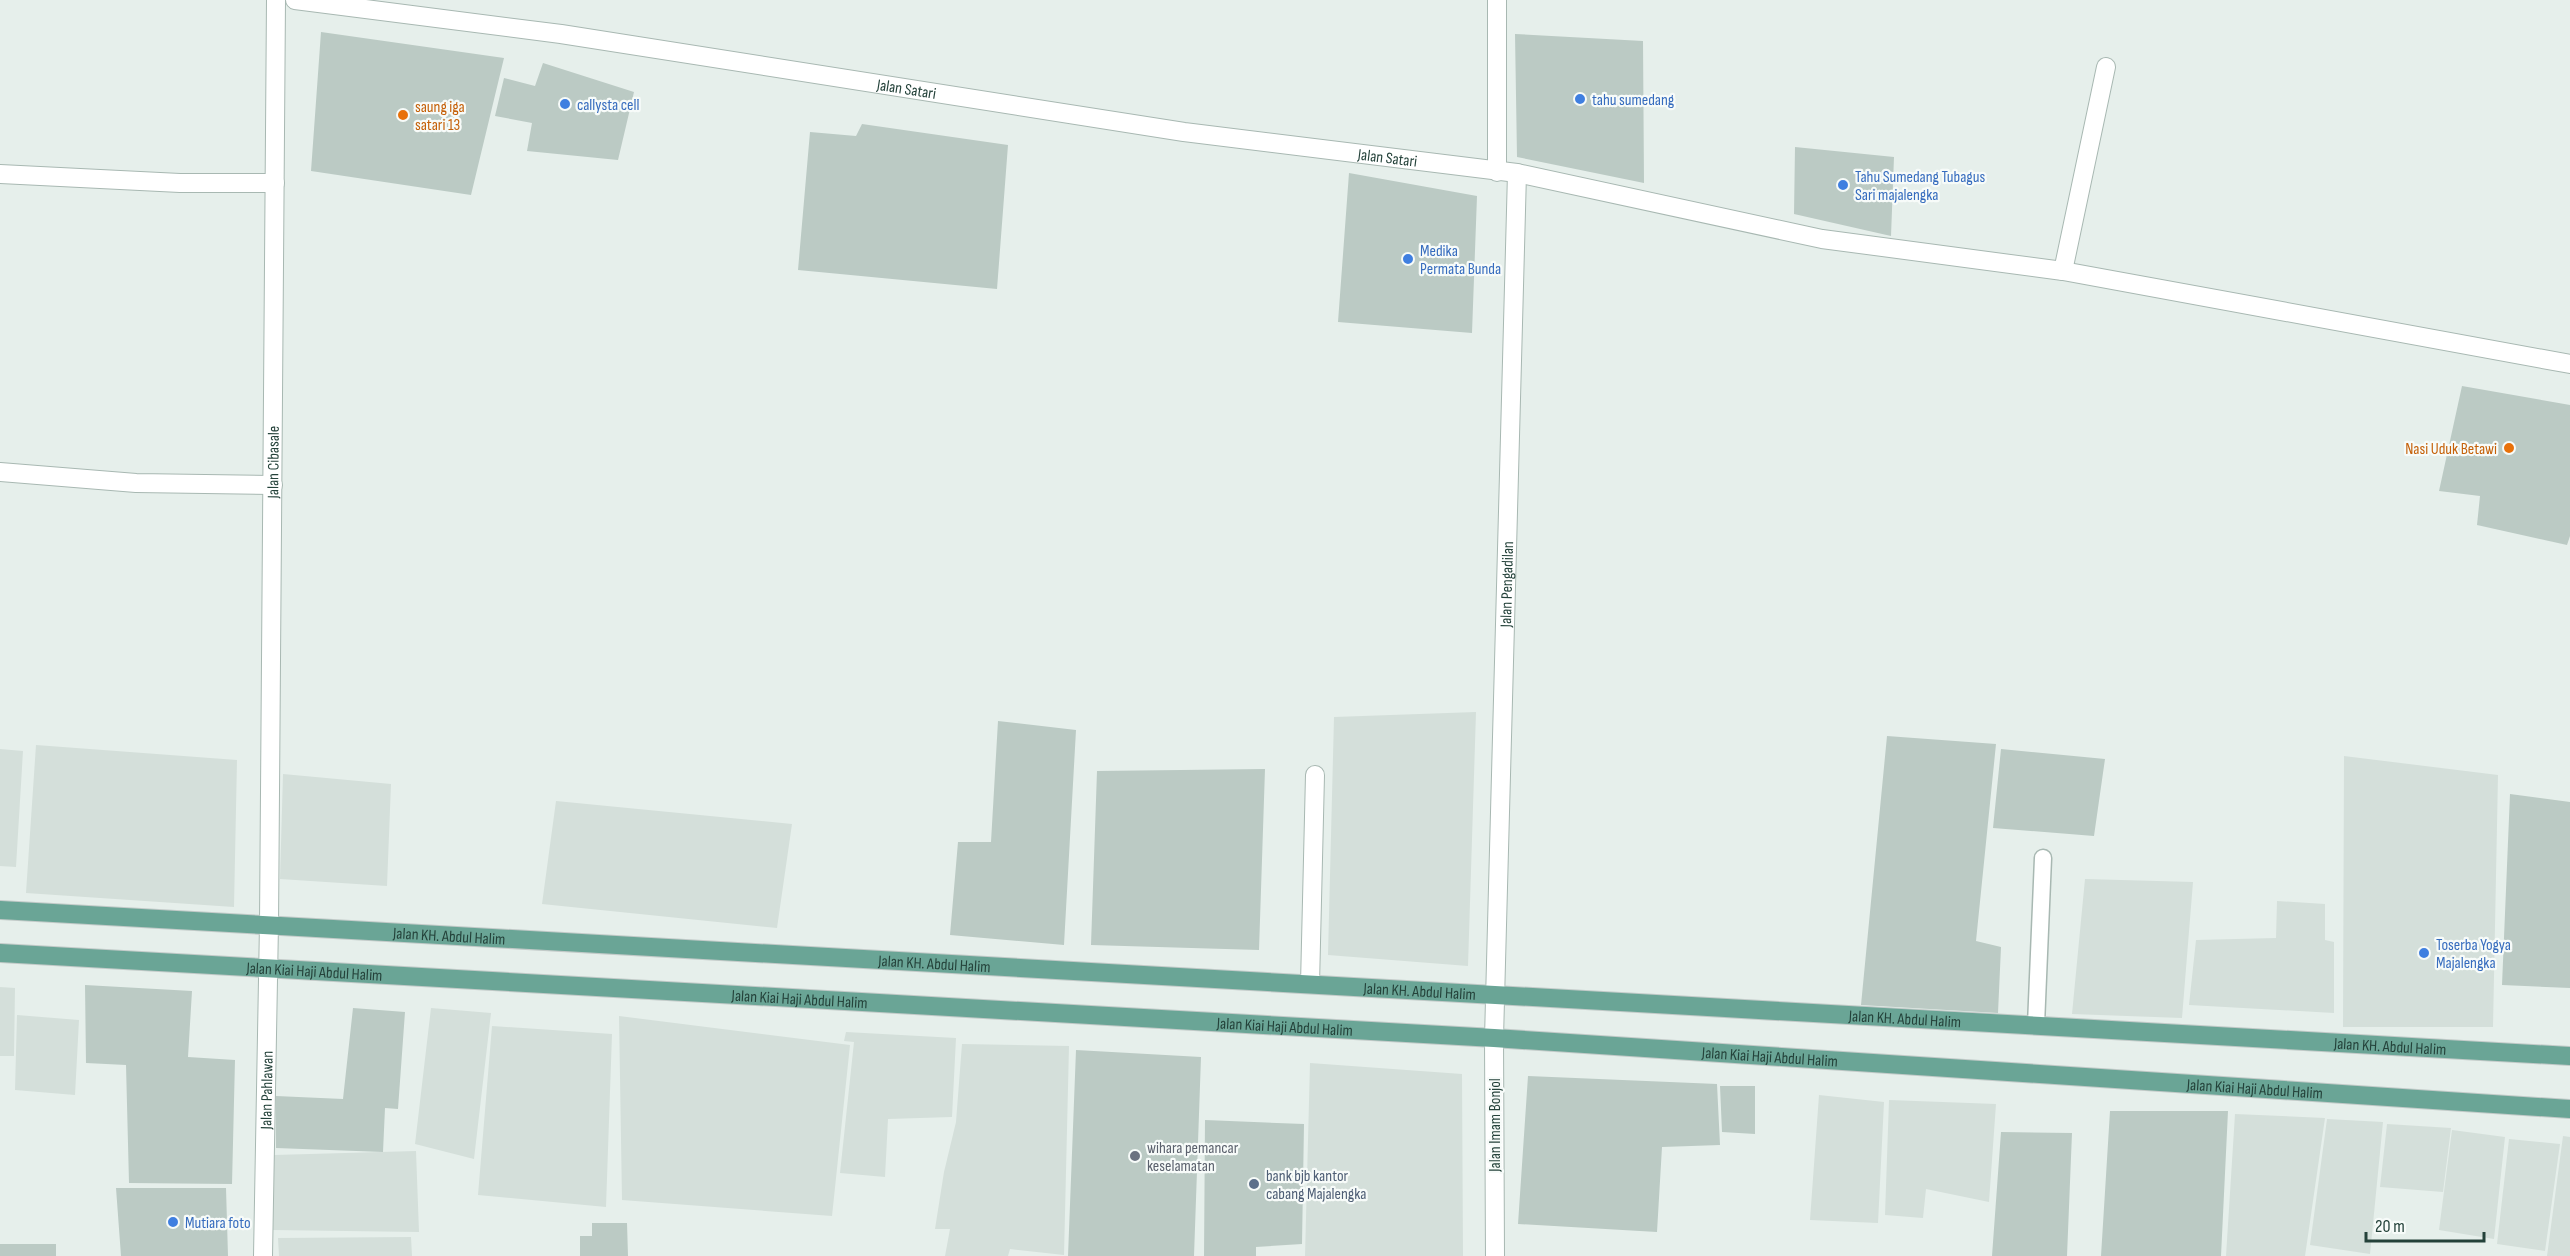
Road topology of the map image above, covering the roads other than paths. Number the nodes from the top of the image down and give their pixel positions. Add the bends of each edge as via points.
1 (276, 0) edge
2 (295, 0) edge
3 (1497, 0) edge
4 (2106, 67) dead end
5 (1497, 172) junction
6 (1517, 173) junction
7 (0, 174) edge
8 (275, 183) junction
9 (2063, 271) junction
10 (2570, 364) edge
11 (0, 472) edge
12 (273, 485) junction
13 (1315, 775) dead end
14 (2043, 858) dead end
15 (0, 910) edge
16 (269, 924) junction
17 (0, 953) edge
18 (268, 968) junction
19 (1310, 984) junction
20 (1496, 995) junction
21 (2036, 1025) junction
22 (1494, 1038) junction
23 (2570, 1056) edge
24 (2570, 1109) edge
25 (263, 1256) edge
26 (1495, 1256) edge

1 - 8 street, Jalan Cibasale
2 - 5 street, Jalan Satari via 572,36 1184,132
3 - 5 street
4 - 9 street
5 - 6 street, Jalan Satari
6 - 9 street, Jalan Satari via 1822,239
6 - 20 street, Jalan Pengadilan
7 - 8 street via 180,183
8 - 12 street, Jalan Cibasale
9 - 10 street, Jalan Satari
11 - 12 street via 136,483
12 - 16 street, Jalan Cibasale
13 - 19 street
14 - 21 lane
15 - 16 main road
16 - 18 street, Jalan Pahlawan
16 - 19 main road, Jalan KH. Abdul Halim
17 - 18 main road, Jalan Kiai Haji Abdul Halim
18 - 22 main road, Jalan Kiai Haji Abdul Halim
18 - 25 street, Jalan Pahlawan
19 - 20 main road, Jalan KH. Abdul Halim
20 - 21 main road, Jalan KH. Abdul Halim
20 - 22 street, Jalan Imam Bonjol
21 - 23 main road, Jalan KH. Abdul Halim
22 - 24 main road, Jalan Kiai Haji Abdul Halim
22 - 26 street, Jalan Imam Bonjol

